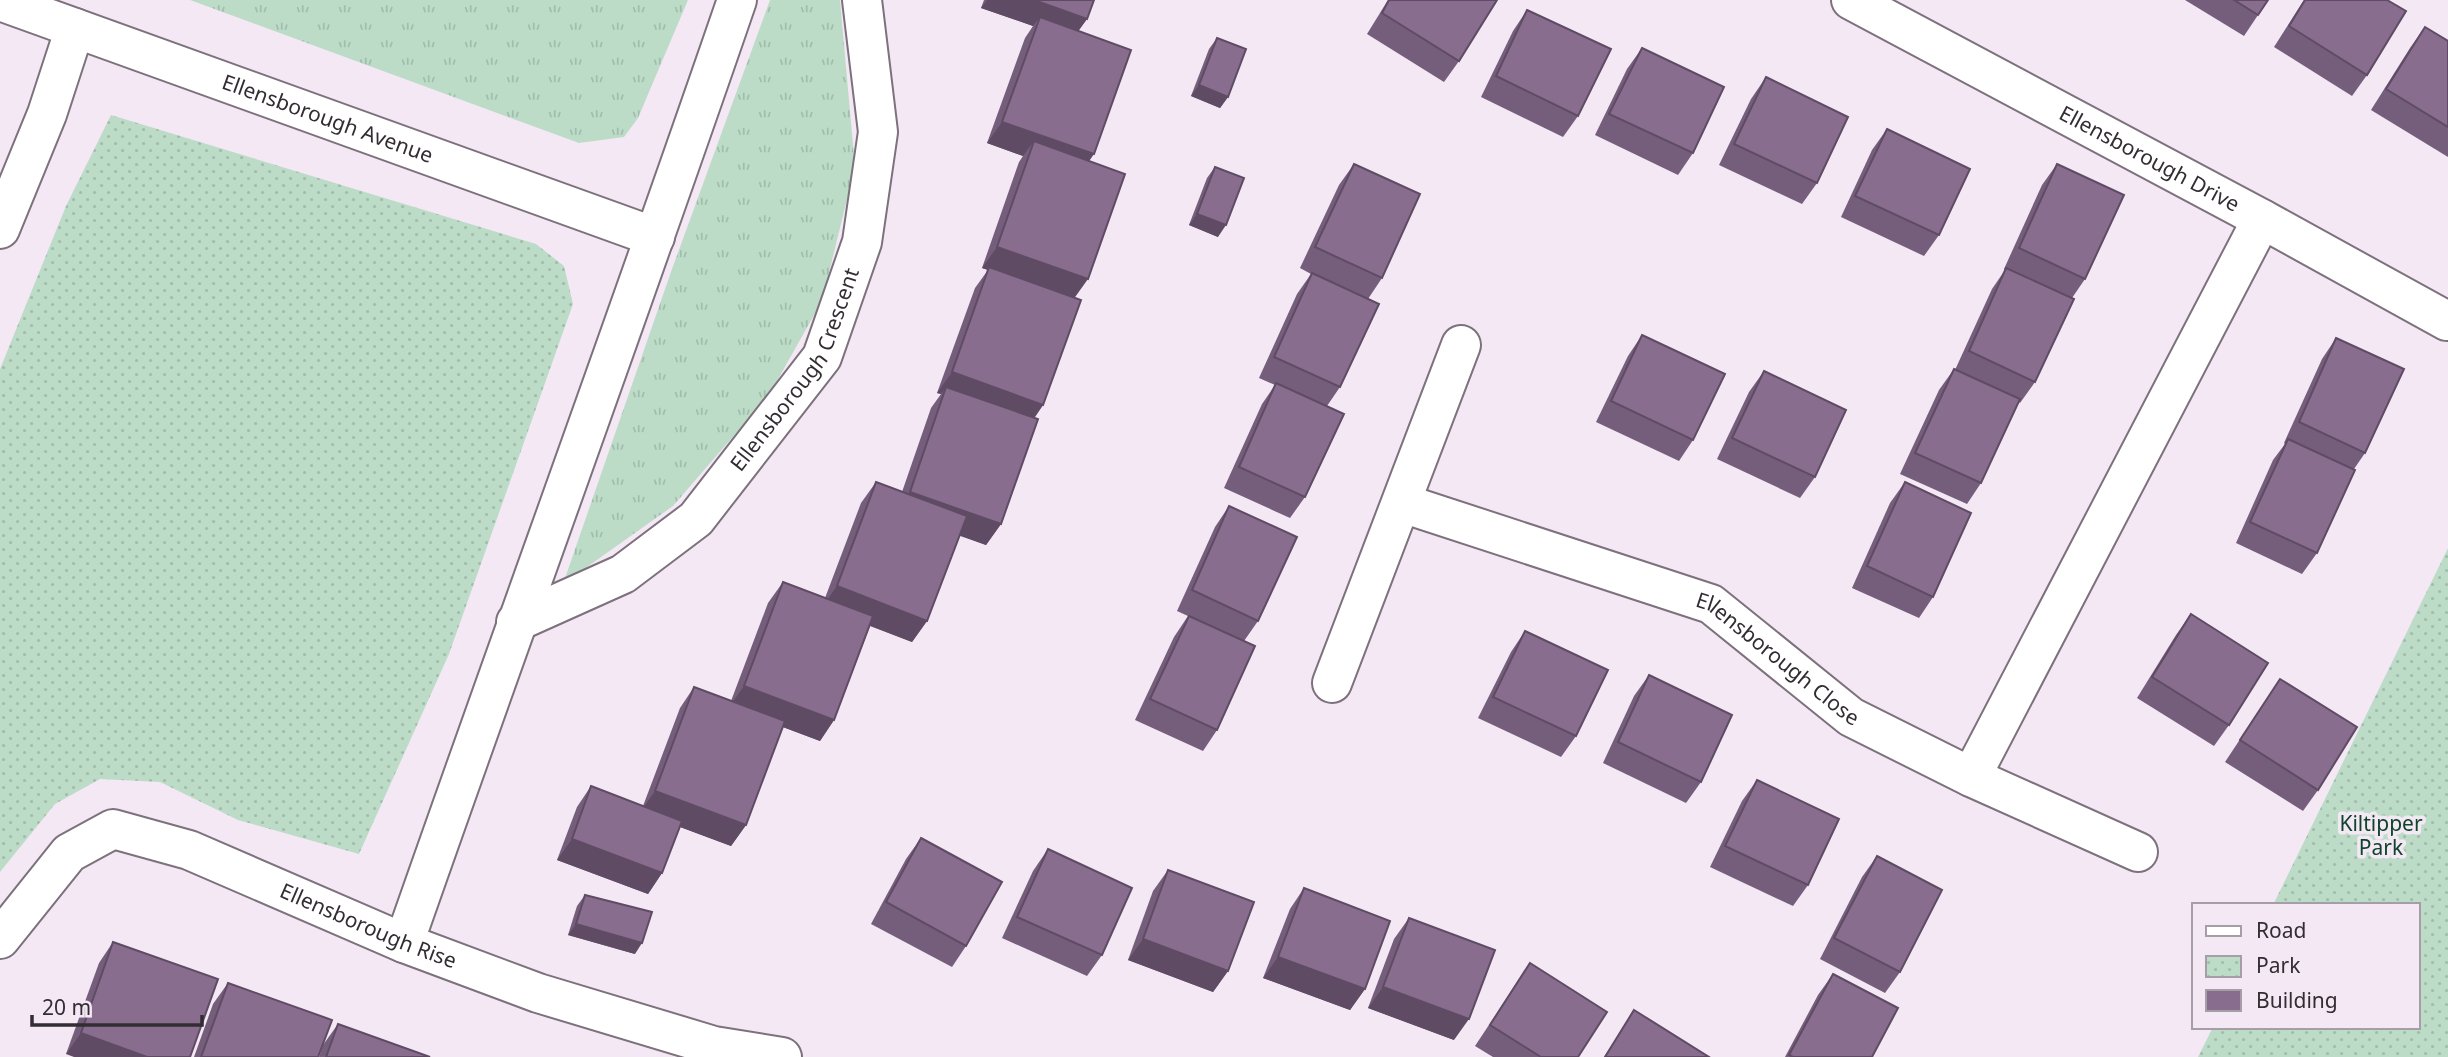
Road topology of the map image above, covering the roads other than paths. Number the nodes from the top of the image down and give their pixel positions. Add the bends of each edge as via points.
1 (737, 0) edge
2 (862, 0) edge
3 (1850, 0) edge
4 (0, 1) edge
5 (75, 28) junction
6 (2262, 219) junction
7 (0, 229) edge
8 (655, 237) junction
9 (2447, 321) edge
10 (1461, 345) dead end
11 (1402, 503) junction
12 (516, 622) junction
13 (1332, 683) dead end
14 (1971, 777) junction
15 (2138, 852) dead end
16 (0, 939) edge
17 (404, 943) junction
18 (782, 1057) edge

1 - 8 street
2 - 12 street, Ellensborough Crescent via 878,132 862,242 821,357 696,519 623,574
3 - 6 street, Ellensborough Drive
4 - 5 street, Ellensborough Avenue
5 - 7 street via 47,114
5 - 8 street, Ellensborough Avenue
6 - 9 street, Ellensborough Drive
6 - 14 street
8 - 12 street
10 - 11 street
11 - 13 street
11 - 14 street, Ellensborough Close via 1711,604 1851,718
12 - 17 street
14 - 15 street, Ellensborough Close
16 - 17 street, Ellensborough Rise via 69,853 113,829 189,850
17 - 18 street, Ellensborough Rise via 538,993 714,1046

